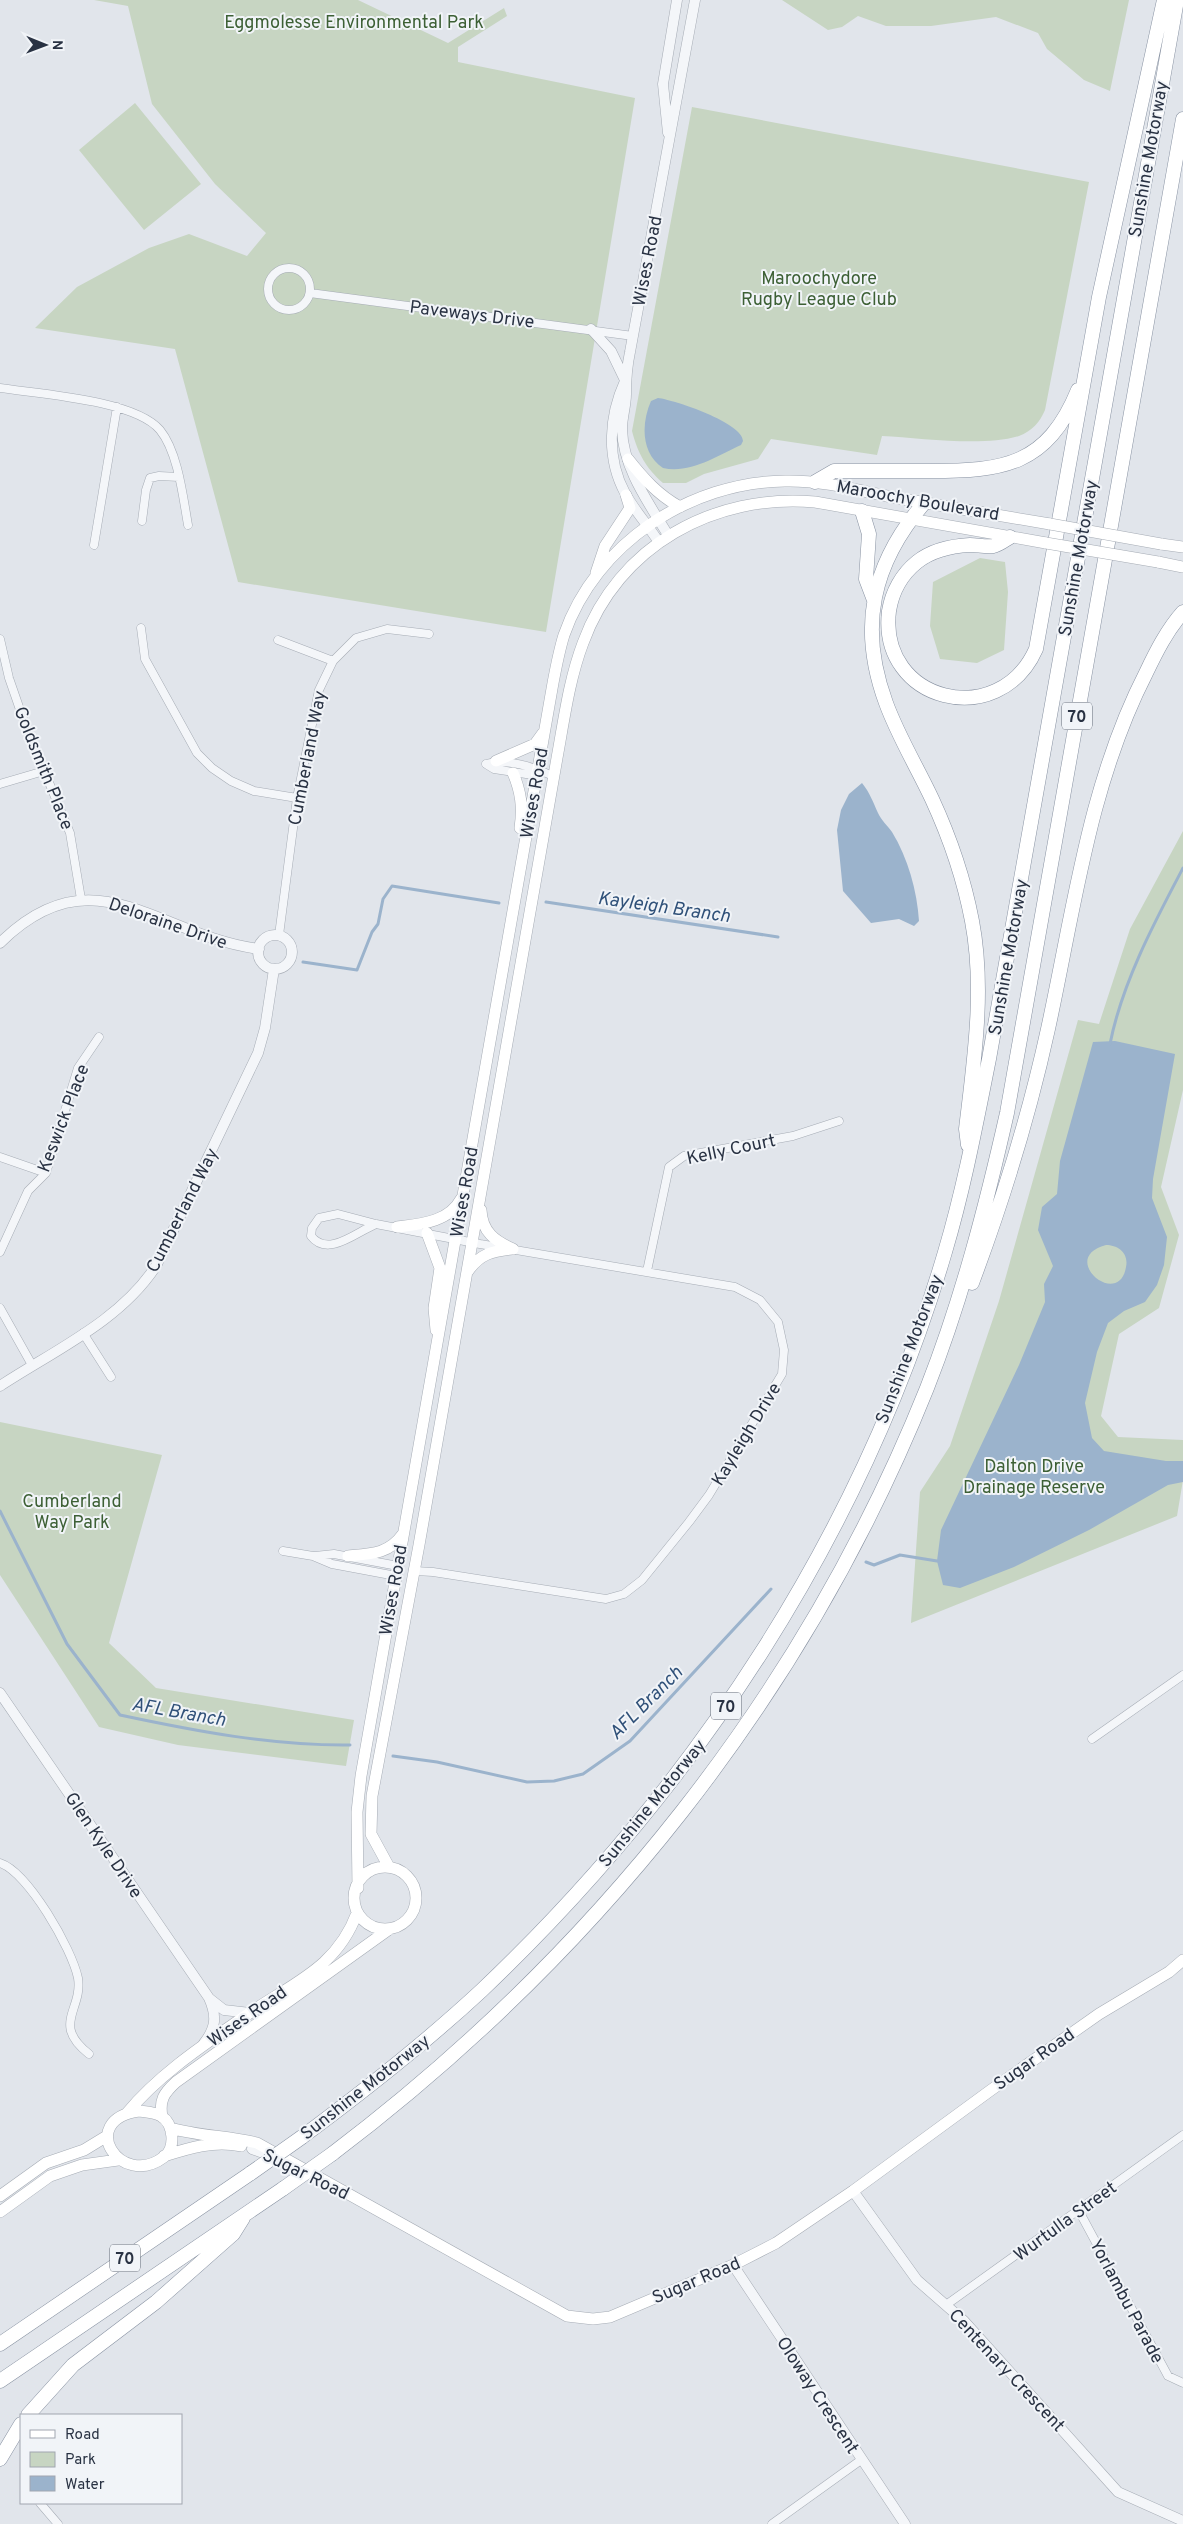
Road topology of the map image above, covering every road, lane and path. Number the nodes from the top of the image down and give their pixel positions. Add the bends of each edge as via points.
1 (677, 0) edge
2 (695, 0) edge
3 (1164, 0) edge
4 (1177, 0) edge
5 (1183, 119) edge
6 (669, 142) junction
7 (310, 293) junction
8 (591, 329) junction
9 (632, 336) junction
10 (1087, 367) junction
11 (625, 380) junction
12 (0, 388) edge
13 (117, 407) junction
14 (628, 459) junction
15 (179, 478) junction
16 (815, 482) junction
17 (626, 495) junction
18 (924, 503) junction
19 (680, 507) junction
20 (862, 511) junction
21 (658, 518) junction
22 (910, 519) junction
23 (142, 522) dead end
24 (188, 525) dead end
25 (648, 525) junction
26 (663, 538) junction
27 (1010, 538) junction
28 (94, 545) dead end
29 (1183, 547) edge
30 (1183, 566) edge
31 (593, 581) junction
32 (874, 600) junction
33 (1183, 612) edge
34 (141, 628) dead end
35 (429, 634) dead end
36 (0, 638) edge
37 (278, 640) dead end
38 (333, 661) junction
39 (545, 728) junction
40 (496, 761) junction
41 (44, 771) junction
42 (537, 772) junction
43 (513, 773) junction
44 (554, 776) junction
45 (0, 784) edge
46 (297, 798) junction
47 (519, 879) junction
48 (81, 899) junction
49 (279, 935) junction
50 (0, 943) edge
51 (259, 949) junction
52 (274, 969) junction
53 (99, 1037) dead end
54 (839, 1121) dead end
55 (970, 1155) junction
56 (0, 1157) edge
57 (46, 1173) junction
58 (464, 1195) junction
59 (480, 1198) junction
60 (376, 1224) junction
61 (397, 1227) junction
62 (427, 1233) junction
63 (456, 1240) junction
64 (472, 1243) junction
65 (514, 1249) junction
66 (0, 1252) edge
67 (647, 1271) junction
68 (467, 1273) junction
69 (0, 1308) edge
70 (955, 1308) junction
71 (83, 1333) junction
72 (437, 1347) junction
73 (32, 1365) junction
74 (111, 1377) dead end
75 (0, 1386) edge
76 (404, 1533) junction
77 (283, 1551) dead end
78 (313, 1556) junction
79 (348, 1556) junction
80 (397, 1571) junction
81 (415, 1571) junction
82 (1183, 1675) edge
83 (0, 1692) edge
84 (1092, 1739) dead end
85 (0, 1863) edge
86 (389, 1867) junction
87 (358, 1888) junction
88 (357, 1913) junction
89 (388, 1930) junction
90 (1183, 1960) edge
91 (209, 1998) junction
92 (250, 2013) junction
93 (196, 2052) junction
94 (89, 2054) dead end
95 (127, 2113) junction
96 (162, 2117) junction
97 (170, 2128) junction
98 (1183, 2135) edge
99 (107, 2136) junction
100 (252, 2149) joint
101 (164, 2156) junction
102 (118, 2160) junction
103 (289, 2162) junction
104 (853, 2192) junction
105 (0, 2196) edge
106 (1079, 2211) junction
107 (0, 2212) edge
108 (246, 2213) junction
109 (734, 2265) junction
110 (946, 2305) junction
111 (0, 2344) edge
112 (0, 2381) edge
113 (1183, 2383) edge
114 (29, 2414) edge
115 (20, 2426) edge
116 (0, 2459) edge
117 (861, 2460) junction
118 (41, 2504) edge
119 (1183, 2522) edge
120 (58, 2524) edge
121 (772, 2524) edge
122 (905, 2524) edge

1 - 6 street, Wises Road via 663,84
2 - 6 street, Wises Road
3 - 10 highway via 1113,226
4 - 55 highway, Sunshine Motorway / 70
5 - 70 highway, Sunshine Motorway / 70 via 1007,1113 985,1207
6 - 9 street, Wises Road
7 - 7 street via 303,306 289,311 276,306 268,288 272,276 291,268 308,279
7 - 8 street, Paveways Drive
8 - 9 street, Paveways Drive
8 - 11 street via 611,351
9 - 11 street, Wises Road
10 - 16 highway via 1060,425 1044,442 1014,462 981,470 834,471
10 - 27 highway via 1040,630 1032,657 1014,680 988,695 960,698 930,691 907,673 892,646 890,604 898,585 917,562 936,551 960,546 993,546
11 - 14 street, Wises Road via 622,427
11 - 17 street, Wises Road via 618,394 612,439 616,474
12 - 13 street
13 - 15 street via 137,413 161,431
13 - 28 street
14 - 19 main road via 649,484
14 - 21 street, Wises Road via 639,488
15 - 23 street via 150,478
15 - 24 street
16 - 18 main road, Maroochy Boulevard
16 - 19 main road, Maroochy Boulevard via 747,484 712,493
17 - 25 street, Wises Road
17 - 31 main road via 630,508 605,546
18 - 22 highway
18 - 29 main road, Maroochy Boulevard, bridge
19 - 21 main road, Maroochy Boulevard
20 - 22 main road, Maroochy Boulevard
20 - 26 main road, Maroochy Boulevard via 815,502 764,502 726,509 696,520
20 - 32 highway via 869,534 866,578
21 - 25 main road, Wises Road
21 - 26 street, Wises Road
22 - 27 main road, Maroochy Boulevard
22 - 32 highway via 885,562
25 - 26 street, Wises Road
25 - 31 main road, Wises Road via 622,546
26 - 44 main road, Wises Road via 624,573 591,623 576,662
27 - 30 main road, Maroochy Boulevard, bridge
31 - 39 main road, Wises Road via 564,634
32 - 55 highway via 872,638 881,688 952,847 972,921 978,980 966,1129
33 - 70 highway via 1148,668 1105,772 1020,1142 971,1287
34 - 46 street via 145,659 197,753 231,781 254,791
35 - 38 street, Cumberland Way via 387,629 356,638
36 - 41 street, Goldsmith Place via 9,678
37 - 38 street
38 - 46 street, Cumberland Way via 319,690
39 - 40 main road via 535,744
39 - 42 main road, Wises Road
40 - 42 street
40 - 43 street via 486,764 494,770
41 - 45 street
41 - 48 street, Goldsmith Place via 70,833
42 - 43 street
42 - 44 street
42 - 47 main road, Wises Road
43 - 47 main road via 522,795 523,808 518,843
44 - 59 main road, Wises Road
46 - 49 street, Cumberland Way
47 - 58 main road, Wises Road
48 - 50 street, Deloraine Drive via 39,911
48 - 51 street, Deloraine Drive via 119,904 214,940
49 - 51 street via 264,939
49 - 52 street via 288,940 292,951 289,962
51 - 52 street via 264,964
52 - 71 street, Cumberland Way via 258,1053 166,1247 151,1274 133,1295
53 - 57 street, Keswick Place via 78,1068
54 - 67 street, Kelly Court via 793,1136 684,1156 669,1167
55 - 111 highway, Sunshine Motorway / 70, bridge via 927,1307 868,1455 789,1609 724,1709 652,1806 548,1924 436,2030 302,2137
56 - 57 street
57 - 66 street, Keswick Place via 28,1191
58 - 61 main road via 449,1214
58 - 63 main road, Wises Road
59 - 64 main road, Wises Road
59 - 65 main road via 486,1231
60 - 60 street, Kayleigh Drive via 333,1245 323,1246 312,1236 312,1228 319,1218 329,1214
60 - 61 street, Kayleigh Drive
61 - 62 street, Kayleigh Drive
62 - 63 street, Kayleigh Drive
62 - 72 main road via 440,1268 434,1308
63 - 64 street, Kayleigh Drive
63 - 72 main road, Wises Road
64 - 65 street, Kayleigh Drive
64 - 68 main road, Wises Road
65 - 67 street, Kayleigh Drive
65 - 68 main road via 487,1252 476,1259
67 - 81 street, Kayleigh Drive via 735,1287 760,1300 778,1322 784,1350 782,1374 709,1495 689,1522 642,1580 624,1594 606,1599
68 - 81 main road, Wises Road
69 - 73 street
70 - 108 highway, Sunshine Motorway / 70, bridge via 927,1387 869,1518 795,1650 732,1748 643,1862 544,1971 430,2076 332,2154
71 - 73 street, Cumberland Way
71 - 74 street
72 - 76 main road, Wises Road
73 - 75 street, Cumberland Way
76 - 79 main road via 388,1550
76 - 80 main road, Wises Road
77 - 78 street
78 - 79 street
78 - 80 street via 332,1564
79 - 80 street
80 - 81 main road, Kayleigh Drive
80 - 87 main road, Wises Road via 358,1793
81 - 86 main road, Wises Road via 370,1811 371,1834
82 - 84 street
83 - 91 street, Glen Kyle Drive
85 - 94 street via 15,1871 27,1884 74,1965 78,1986 70,2024 78,2045
86 - 87 main road via 368,1873
86 - 89 main road via 406,1874 413,1882 416,1902 407,1919
87 - 88 main road
88 - 89 main road via 372,1928
88 - 92 main road, Wises Road via 351,1930 334,1955
89 - 96 main road, Wises Road via 176,2082 163,2095
90 - 104 main road, Sugar Road via 1169,1972 1099,2014
91 - 92 street via 224,2010
91 - 93 street via 215,2024
92 - 93 main road, Wises Road
93 - 95 main road, Wises Road via 145,2091
95 - 96 main road via 152,2112
95 - 99 main road via 111,2124
96 - 97 main road
97 - 101 main road via 170,2149
97 - 103 main road via 257,2143
98 - 106 street, Wurtulla Street
99 - 102 main road via 110,2150
99 - 105 main road via 84,2150 46,2163
100 - 101 main road, Sugar Road via 230,2144 205,2145
100 - 103 street, Sugar Road
101 - 102 main road via 143,2164
102 - 107 main road via 82,2165 50,2176
103 - 109 main road, Sugar Road via 567,2316 593,2320 610,2316
104 - 109 main road, Sugar Road via 776,2243
104 - 110 street, Centenary Crescent via 918,2280
106 - 110 street, Wurtulla Street
106 - 113 street, Yorlambu Parade via 1168,2376
108 - 112 highway, Sunshine Motorway / 70
108 - 114 highway via 233,2234 156,2302 73,2365
109 - 117 street, Oloway Crescent
110 - 119 street, Centenary Crescent via 1118,2492
115 - 116 highway
117 - 121 street
117 - 122 street, Oloway Crescent
118 - 120 street

